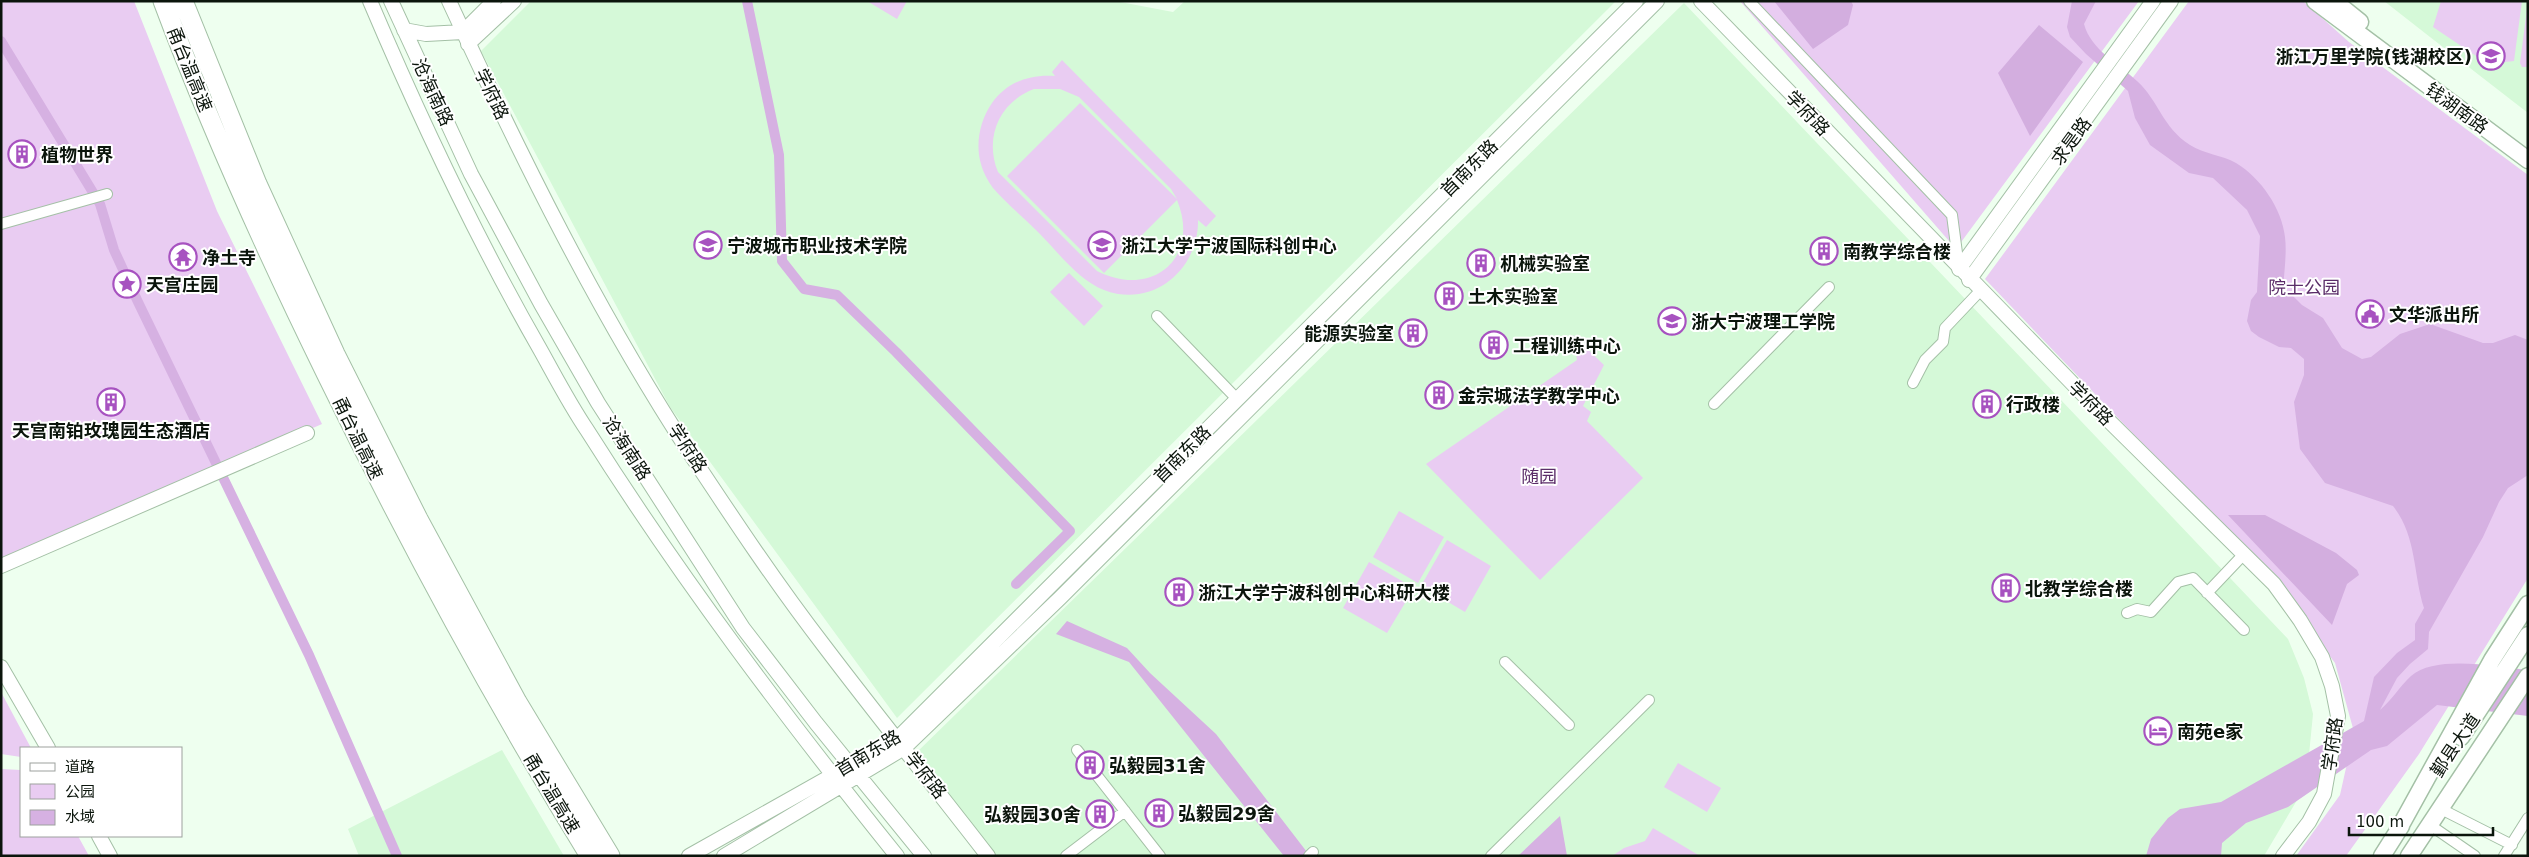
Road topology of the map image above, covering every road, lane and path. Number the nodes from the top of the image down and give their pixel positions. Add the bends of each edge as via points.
1 (163, 1) edge
2 (182, 1) edge
3 (370, 1) edge
4 (391, 1) edge
5 (449, 1) edge
6 (494, 1) edge
7 (514, 1) edge
8 (1636, 1) edge
9 (1657, 1) edge
10 (1701, 1) edge
11 (1750, 1) edge
12 (2153, 1) edge
13 (2171, 1) edge
14 (2315, 1) edge
15 (2334, 1) edge
16 (404, 30) junction
17 (466, 38) junction
18 (2528, 147) edge
19 (2528, 160) edge
20 (107, 194) dead end
21 (1, 224) edge
22 (1959, 269) junction
23 (1969, 280) junction
24 (1829, 287) dead end
25 (1980, 291) junction
26 (1157, 316) dead end
27 (1913, 383) dead end
28 (1237, 399) junction
29 (1714, 404) dead end
30 (307, 433) dead end
31 (2244, 554) junction
32 (1, 566) edge
33 (2207, 593) junction
34 (2528, 604) edge
35 (2127, 613) dead end
36 (2244, 630) dead end
37 (2528, 635) edge
38 (1505, 662) dead end
39 (1, 667) edge
40 (2528, 676) edge
41 (2528, 686) edge
42 (1649, 700) dead end
43 (2506, 712) junction
44 (2465, 721) junction
45 (1569, 725) dead end
46 (901, 744) junction
47 (47, 747) edge
48 (1077, 750) dead end
49 (854, 770) junction
50 (837, 780) junction
51 (2441, 809) junction
52 (1125, 811) junction
53 (2528, 818) edge
54 (2430, 825) junction
55 (99, 837) edge
56 (2512, 844) junction
57 (598, 853) edge
58 (110, 856) edge
59 (689, 856) edge
60 (724, 856) edge
61 (898, 856) edge
62 (924, 856) edge
63 (988, 856) edge
64 (1066, 856) edge
65 (1160, 856) edge
66 (1491, 856) edge
67 (2284, 856) edge
68 (2382, 856) edge
69 (2409, 856) edge
70 (2475, 856) edge
71 (2504, 856) edge

1 - 57 highway, 甬台温高速 via 262,243 391,506 531,760
2 - 57 highway, 甬台温高速 via 258,184 348,380 418,519
3 - 50 main road, 沧海南路 via 474,230 586,429 710,611
4 - 16 main road, 沧海南路
5 - 17 main road, 学府路
6 - 17 main road
7 - 17 main road
8 - 28 main road, 首南东路
9 - 46 main road, 首南东路 via 1060,598
10 - 22 main road, 学府路
11 - 22 street via 1952,215
12 - 22 main road, 求是路
13 - 23 main road, 求是路
14 - 19 main road, 钱湖南路
15 - 18 main road, 钱湖南路
16 - 17 main road
16 - 49 main road, 沧海南路 via 471,174 598,403 743,628
17 - 46 main road, 学府路 via 488,89 566,242 670,421 750,543 824,646
20 - 21 street
22 - 23 main road, 学府路
23 - 25 main road, 学府路
24 - 29 street
25 - 27 street via 1945,328 1943,342 1926,360
25 - 31 main road, 学府路
26 - 28 street
28 - 46 main road, 首南东路
30 - 32 main road
31 - 33 street
31 - 67 main road, 学府路 via 2274,584 2322,657 2338,716 2324,794 2309,822
33 - 35 street via 2193,578 2178,582 2151,612 2136,609
33 - 36 street
34 - 44 main road via 2492,660
37 - 44 main road, 鄞县大道
38 - 45 street
39 - 47 main road
40 - 43 main road, 鄞县大道
41 - 43 main road
42 - 66 street
43 - 51 main road, 鄞县大道
44 - 68 main road, 鄞县大道
46 - 49 main road, 首南东路
46 - 63 main road, 学府路
48 - 52 street
49 - 50 main road, 首南东路
49 - 62 main road, 沧海南路
50 - 59 main road, 首南东路
50 - 60 main road, 首南东路
50 - 61 main road, 沧海南路
51 - 54 main road, 鄞县大道
51 - 56 street
52 - 64 street
52 - 65 street
53 - 56 street
54 - 69 main road, 鄞县大道
54 - 70 street
55 - 58 main road
56 - 71 street

